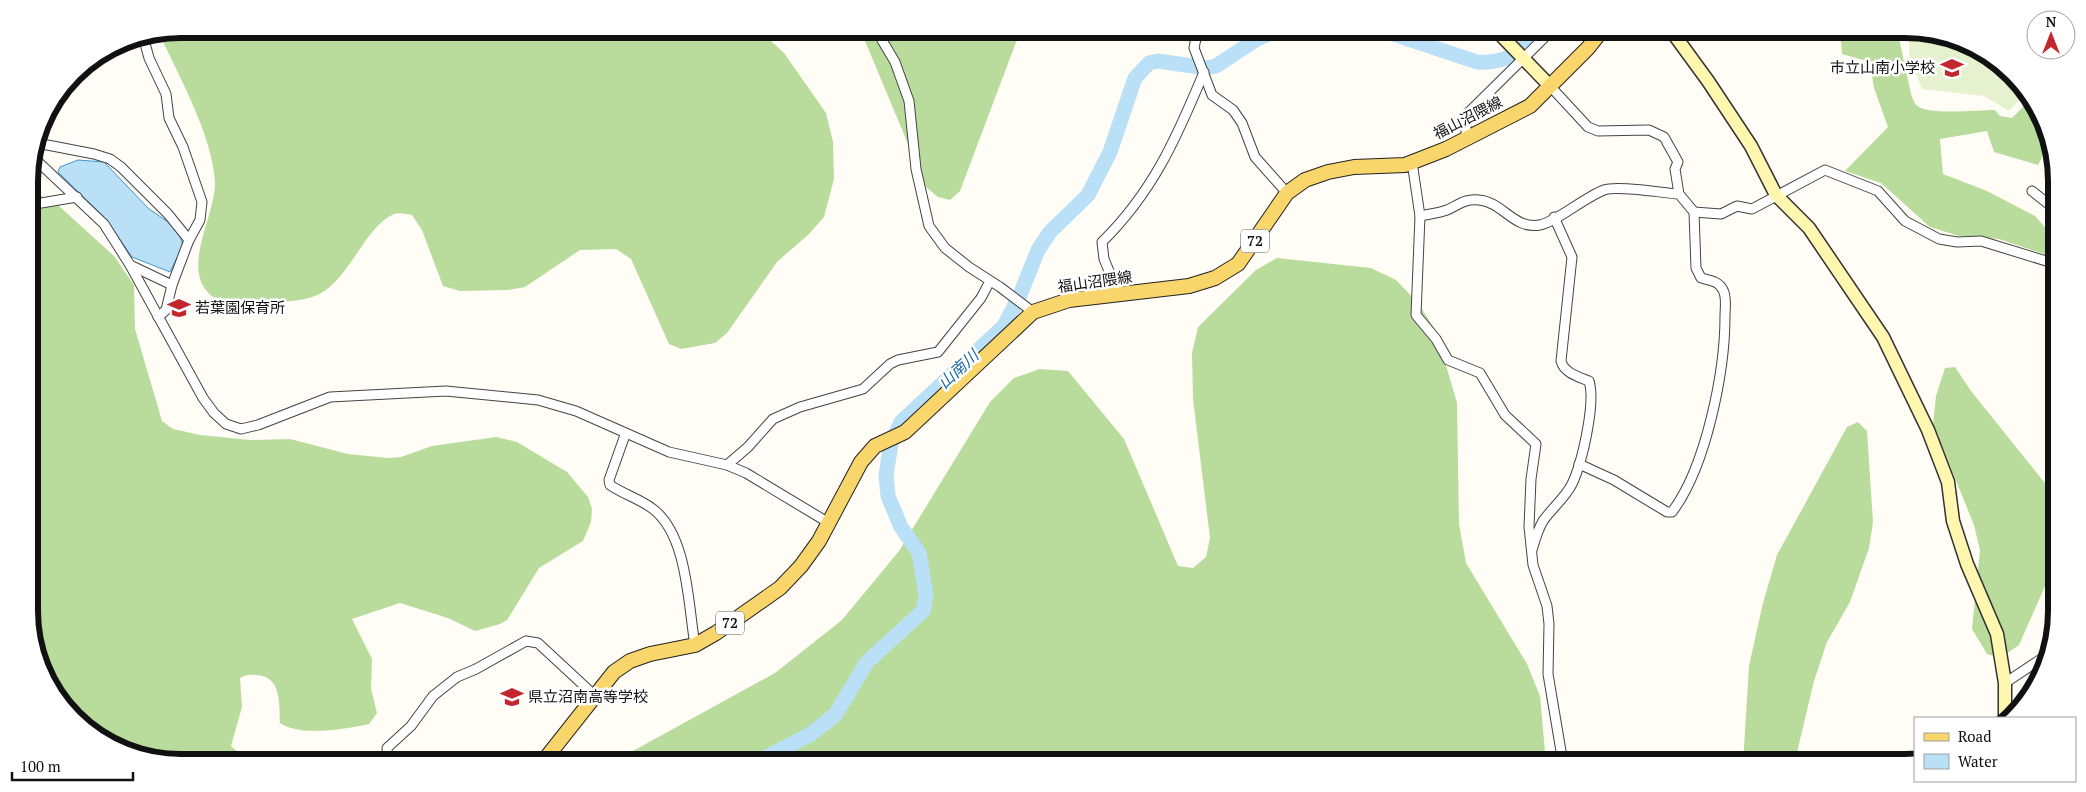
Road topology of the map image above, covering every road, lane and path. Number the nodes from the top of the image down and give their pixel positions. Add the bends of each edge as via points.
1 (881, 38) edge
2 (1196, 38) edge
3 (1504, 38) edge
4 (1542, 38) edge
5 (1596, 38) edge
6 (1677, 38) edge
7 (145, 42) edge
8 (1524, 57) junction
9 (1204, 72) junction
10 (1550, 86) junction
11 (1466, 137) junction
12 (42, 144) edge
13 (39, 162) edge
14 (1412, 162) junction
15 (2032, 191) dead end
16 (1287, 193) junction
17 (1679, 194) junction
18 (1776, 195) junction
19 (77, 197) junction
20 (38, 204) edge
21 (2048, 204) edge
22 (1694, 212) junction
23 (1420, 216) junction
24 (1554, 217) junction
25 (188, 240) junction
26 (2048, 262) edge
27 (130, 265) junction
28 (990, 281) junction
29 (172, 285) junction
30 (1119, 295) junction
31 (1033, 312) junction
32 (158, 317) junction
33 (626, 435) junction
34 (1580, 464) junction
35 (727, 465) junction
36 (829, 523) junction
37 (1531, 552) junction
38 (695, 645) junction
39 (2040, 660) edge
40 (2005, 683) junction
41 (594, 695) junction
42 (2005, 713) edge
43 (387, 754) edge
44 (549, 754) edge
45 (1561, 754) edge

1 - 28 street via 895,62 909,101 916,169 929,226 945,248
2 - 9 street via 1194,48
3 - 8 street
4 - 8 street
5 - 10 main road, 福山沼隈線 / 72
6 - 18 street via 1750,146
7 - 25 street via 166,94 169,118 202,202 200,220
8 - 10 street
8 - 11 street via 1466,115
9 - 16 street via 1212,94 1233,110 1242,122 1255,157
9 - 30 street via 1160,168 1126,219 1102,242 1104,259
10 - 11 main road, 福山沼隈線 / 72 via 1530,106
10 - 17 street via 1588,127 1598,131 1649,130 1664,137 1678,162 1675,169
11 - 14 main road, 福山沼隈線 / 72
12 - 25 street via 110,159 168,214
13 - 19 street
14 - 16 main road, 福山沼隈線 / 72 via 1328,172 1305,180
14 - 23 street
15 - 21 street
16 - 30 main road, 福山沼隈線 / 72 via 1238,264 1215,278 1188,286
17 - 22 street
17 - 24 street via 1614,187 1598,192
18 - 22 street via 1752,209 1737,206 1721,214
18 - 26 street via 1826,170 1878,191 1905,221 1939,240 1981,241
18 - 40 street via 1809,228 1883,337 1928,430 1948,482 1953,521 1967,564 1997,634
19 - 20 street
19 - 27 street via 104,224
22 - 34 street via 1696,268 1701,278 1718,283 1724,290 1725,331 1719,386 1696,464 1680,502 1672,512 1667,512
23 - 24 street via 1477,199 1503,210 1524,226 1540,225
23 - 37 street via 1416,314 1448,360 1480,374 1505,415 1536,444 1531,479
24 - 34 street via 1572,258 1562,366 1571,374 1589,381 1590,385
25 - 29 street
27 - 29 street
27 - 32 street
28 - 31 street
28 - 35 street via 981,298 938,352 898,360 863,389 800,407 773,419
29 - 32 street via 166,310
30 - 31 main road, 福山沼隈線 / 72 via 1068,300
31 - 36 main road, 福山沼隈線 / 72 via 891,439 875,446 861,462
32 - 33 street via 214,414 226,424 241,428 258,425 330,397 446,391 538,400 576,411
33 - 35 street via 669,452
33 - 38 street via 610,485 652,508 663,518 675,539
34 - 37 street via 1571,485 1542,524
35 - 36 street
36 - 38 main road, 福山沼隈線 / 72 via 801,566 780,588
37 - 45 street via 1547,606 1548,674
38 - 41 main road, 福山沼隈線 / 72 via 630,661 614,672
39 - 40 street
40 - 42 street
41 - 43 street via 538,643 526,641 457,677 433,696 411,726 387,748
41 - 44 main road, 福山沼隈線 / 72

